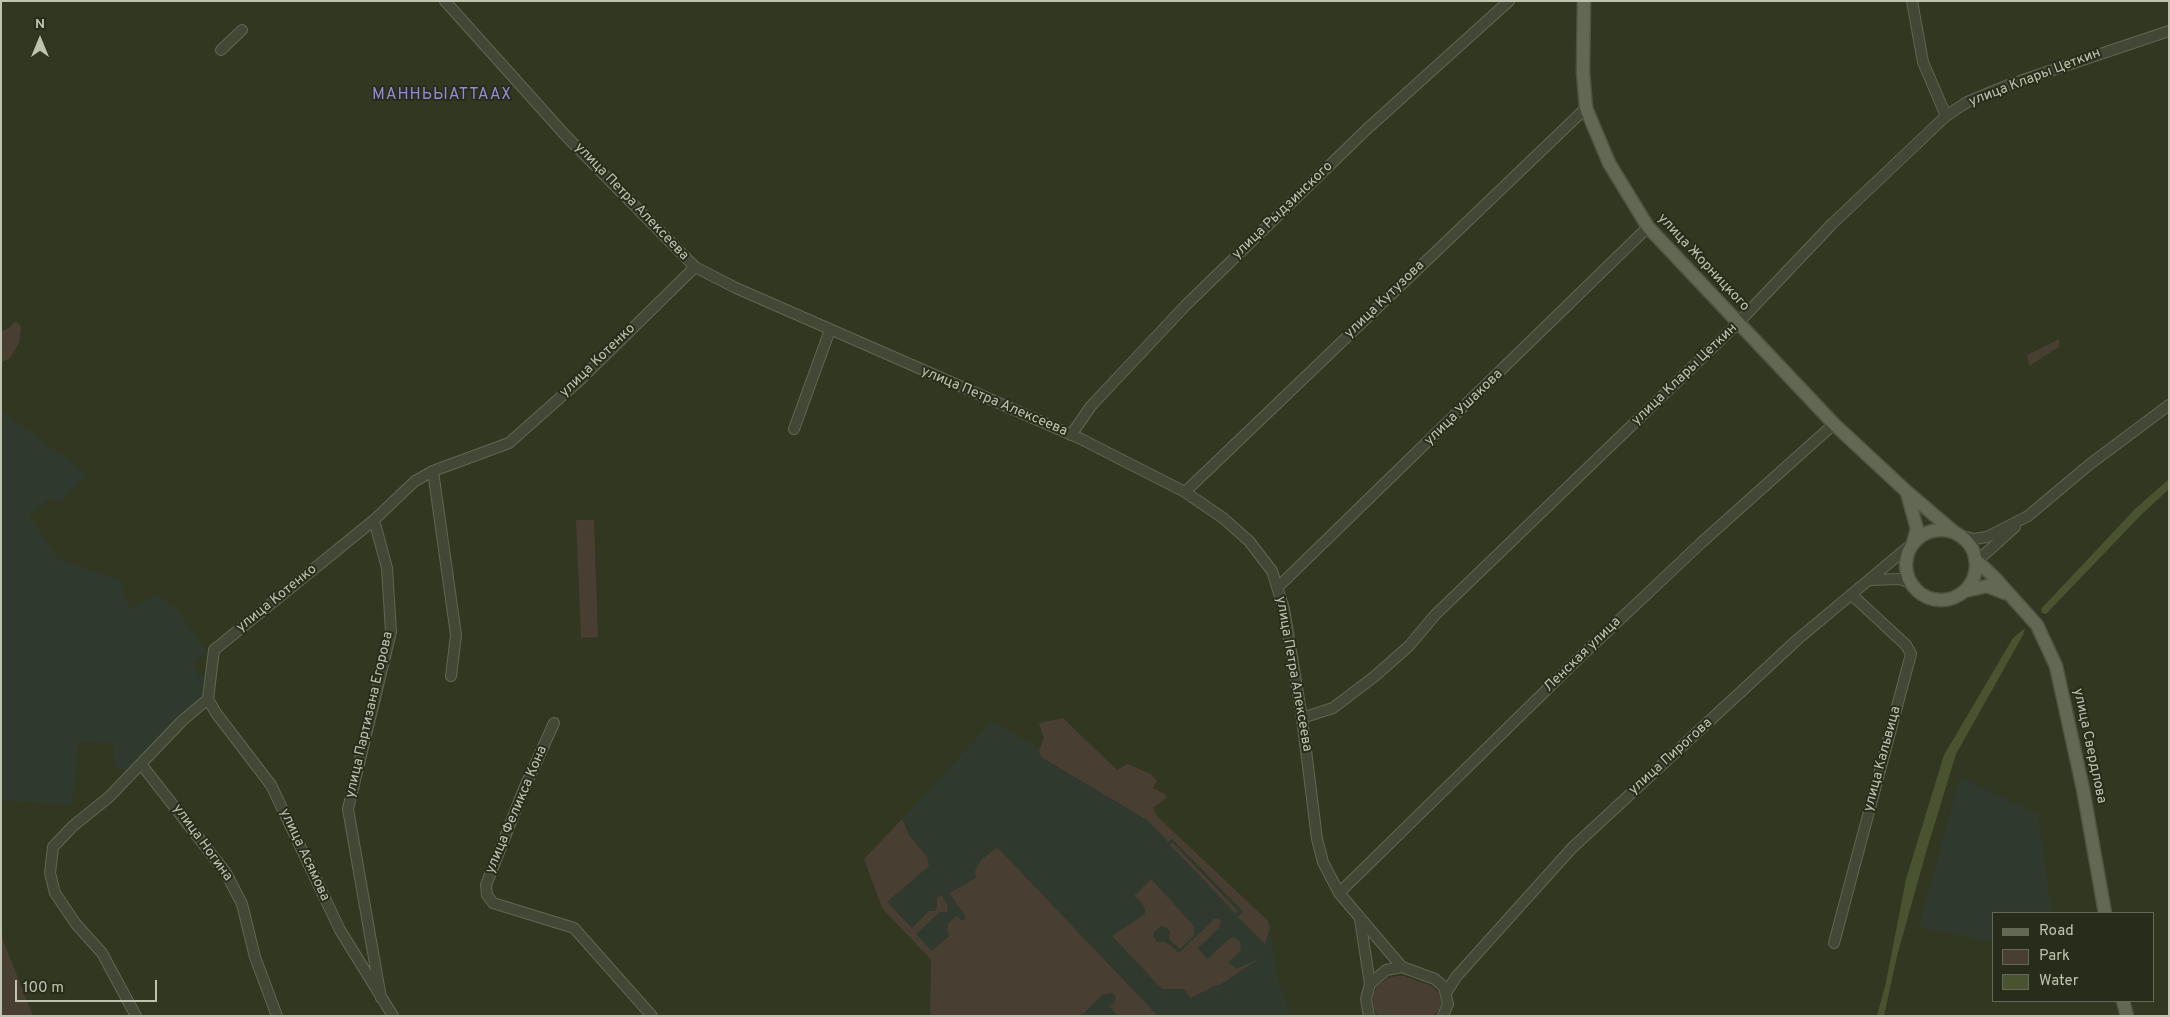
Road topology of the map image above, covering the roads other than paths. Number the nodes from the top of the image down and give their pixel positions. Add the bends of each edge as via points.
1 (445, 1) edge
2 (1509, 1) edge
3 (1584, 1) edge
4 (1912, 1) edge
5 (242, 30) dead end
6 (2169, 31) edge
7 (221, 50) dead end
8 (1586, 108) junction
9 (1946, 116) junction
10 (1648, 227) junction
11 (695, 267) junction
12 (1738, 323) junction
13 (830, 330) junction
14 (2169, 405) edge
15 (1834, 424) junction
16 (794, 429) dead end
17 (1071, 435) junction
18 (433, 471) junction
19 (1906, 491) junction
20 (1186, 492) junction
21 (2028, 516) junction
22 (374, 520) junction
23 (1958, 534) junction
24 (1913, 543) junction
25 (1977, 561) junction
26 (1870, 580) junction
27 (1910, 583) junction
28 (1278, 587) junction
29 (1965, 591) junction
30 (1852, 595) junction
31 (2012, 597) junction
32 (451, 676) dead end
33 (208, 699) junction
34 (1302, 718) junction
35 (554, 724) dead end
36 (141, 764) junction
37 (1339, 892) junction
38 (2105, 912) edge
39 (1360, 918) junction
40 (1834, 943) dead end
41 (1402, 967) junction
42 (1456, 977) junction
43 (1435, 979) junction
44 (1370, 984) junction
45 (1446, 993) junction
46 (381, 998) junction
47 (2124, 1002) edge
48 (1446, 1015) edge
49 (136, 1016) edge
50 (277, 1016) edge
51 (393, 1016) edge
52 (652, 1016) edge
53 (1369, 1016) edge
54 (2127, 1016) edge

1 - 11 street, улица Петра Алексеева via 566,136
2 - 17 street, улица Рыдзинского via 1367,129 1186,305 1091,406
3 - 8 main road, улица Жорницкого
4 - 9 street via 1923,62
5 - 7 street
6 - 9 street, улица Клары Цеткин via 2008,85 1967,102
8 - 10 main road, улица Жорницкого via 1610,163
8 - 20 street, улица Кутузова
9 - 12 street, улица Клары Цеткин via 1832,224
10 - 12 main road, улица Жорницкого
10 - 28 street, улица Ушакова
11 - 13 street, улица Петра Алексеева
11 - 18 street, улица Котенко via 580,380 509,442
12 - 15 main road, улица Жорницкого
12 - 34 street, улица Клары Цеткин via 1435,615 1409,646 1333,708
13 - 16 street
13 - 17 street, улица Петра Алексеева
14 - 21 street via 2090,464
15 - 19 main road, улица Жорницкого
15 - 37 street, Ленская улица via 1578,659
17 - 20 street, улица Петра Алексеева
18 - 22 street, улица Котенко via 415,481
18 - 32 street via 456,635
19 - 23 main road, улица Жорницкого
19 - 24 main road via 1917,529
20 - 28 street, улица Петра Алексеева via 1250,541 1272,571
21 - 23 street via 1987,537
21 - 25 street
22 - 33 street, улица Котенко via 214,650
22 - 46 street, улица Партизана Егорова via 387,568 391,632 348,809
23 - 24 main road via 1943,529 1929,531
23 - 25 main road via 1970,543
24 - 26 street, улица Пирогова
24 - 27 main road via 1906,559
25 - 29 main road via 1974,579
25 - 31 main road, улица Свердлова
26 - 27 street via 1894,579
26 - 30 street, улица Пирогова
27 - 29 main road via 1922,595 1939,600 1956,597
28 - 34 street, улица Петра Алексеева
29 - 31 main road, улица Свердлова via 1987,586
30 - 40 street, улица Кальвица via 1906,645 1910,654
30 - 42 street, улица Пирогова via 1798,639 1572,848
31 - 38 main road, улица Свердлова via 2037,625 2056,666 2083,789
33 - 36 street
33 - 46 street, улица Асямова via 271,785 340,930
34 - 37 street, улица Петра Алексеева via 1317,840 1323,862
35 - 52 street, улица Феликса Кона via 486,885 487,895 493,903 574,928
36 - 49 street via 109,797 66,833 53,847 50,860 55,893 76,924 102,953
36 - 50 street, улица Ногина via 226,873 242,904
37 - 39 street, улица Петра Алексеева
39 - 41 street, улица Петра Алексеева
39 - 44 street
41 - 43 street
41 - 44 street via 1386,970
42 - 43 street
42 - 45 street, улица Пирогова
43 - 45 street
44 - 53 street via 1366,1000
45 - 48 street
46 - 51 street, улица Асямова
47 - 54 main road

